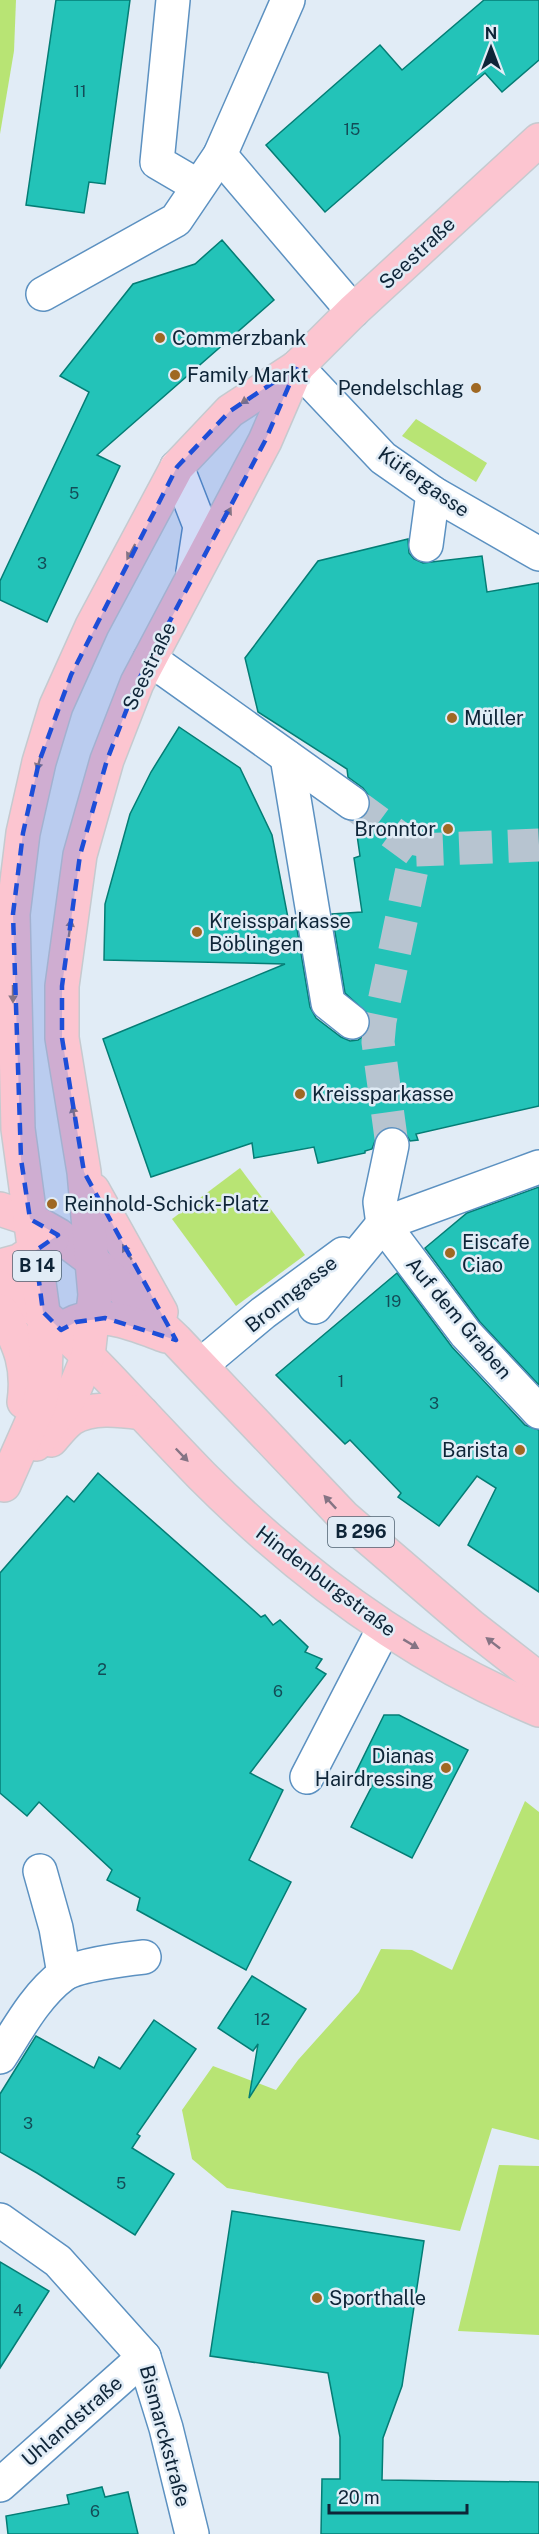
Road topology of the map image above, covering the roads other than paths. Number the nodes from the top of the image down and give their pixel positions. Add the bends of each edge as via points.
1 (173, 0) edge
2 (288, 0) edge
3 (539, 140) edge
4 (220, 155) junction
5 (198, 186) junction
6 (43, 294) dead end
7 (353, 311) junction
8 (297, 367) junction
9 (177, 467) junction
10 (433, 492) junction
11 (426, 545) dead end
12 (539, 554) edge
13 (191, 583) junction
14 (150, 659) junction
15 (287, 757) junction
16 (352, 802) tunnel mouth
17 (13, 914) junction
18 (0, 965) edge
19 (352, 1022) dead end
20 (392, 1145) tunnel mouth
21 (539, 1167) edge
22 (84, 1172) junction
23 (0, 1209) edge
24 (383, 1224) junction
25 (41, 1235) junction
26 (94, 1262) junction
27 (0, 1266) edge
28 (0, 1288) edge
29 (315, 1307) dead end
30 (0, 1311) edge
31 (93, 1318) junction
32 (50, 1331) junction
33 (176, 1340) junction
34 (88, 1356) junction
35 (201, 1365) junction
36 (538, 1410) edge
37 (142, 1413) junction
38 (2, 1487) edge
39 (384, 1628) junction
40 (539, 1679) edge
41 (539, 1710) edge
42 (307, 1777) dead end
43 (40, 1871) dead end
44 (144, 1957) dead end
45 (64, 1974) junction
46 (0, 2057) edge
47 (0, 2220) edge
48 (144, 2357) junction
49 (0, 2485) edge
50 (192, 2534) edge

1 - 5 street via 157,162
2 - 4 street
3 - 7 main road, Seestraße / B 14
4 - 5 street
4 - 7 street
5 - 6 street via 176,220
7 - 8 main road, Seestraße / B 14
8 -> 9 main road, Seestraße / B 14 via 230,411
8 - 10 street, Küfergasse via 383,458
13 -> 8 main road, Seestraße / B 14 via 265,441
9 - 13 street via 200,526
9 -> 17 main road, Seestraße / B 14 via 92,626 57,706 23,833
10 - 11 street
10 - 12 street, Küfergasse
13 - 14 main road, Seestraße / B 14
14 - 15 street
22 -> 14 main road, Seestraße / B 14 via 62,1038 62,986 80,855 107,760
15 - 16 street
15 - 19 street via 328,1003
17 - 18 main road, B 14
17 -> 25 main road, B 14 via 18,1129
20 - 24 street via 380,1202
21 - 24 street, Bronngasse
22 - 25 main road, B 14 via 80,1199 70,1220
22 - 26 main road, B 14
33 -> 22 main road, B 14
23 - 25 main road, B 296
24 - 29 street, Bronngasse
24 - 35 street, Bronngasse via 263,1313
24 - 36 street, Auf dem Graben via 466,1334
25 - 26 main road, B 296
25 - 27 main road, B 14 via 19,1261
25 - 32 main road, B 14
26 - 31 main road, B 14
26 - 33 main road, B 296
28 - 32 main road
30 - 38 main road via 24,1360 27,1381
31 - 32 main road
31 - 33 main road via 126,1322
31 - 34 main road, B 14
32 - 34 main road
32 - 38 main road via 39,1406
33 - 35 main road, B 296
34 - 37 main road
34 - 38 main road, B 14 via 64,1406
40 -> 35 main road, B 296 via 344,1517
37 - 38 main road via 107,1410 72,1419
37 -> 39 main road, Hindenburgstraße via 250,1524
39 -> 41 main road, Hindenburgstraße via 437,1660
39 - 42 street
43 - 45 street
44 - 45 street via 112,1960
45 - 46 street via 33,2006
47 - 48 street, Bismarckstraße via 58,2261
48 - 49 street, Uhlandstraße
48 - 50 street, Bismarckstraße

